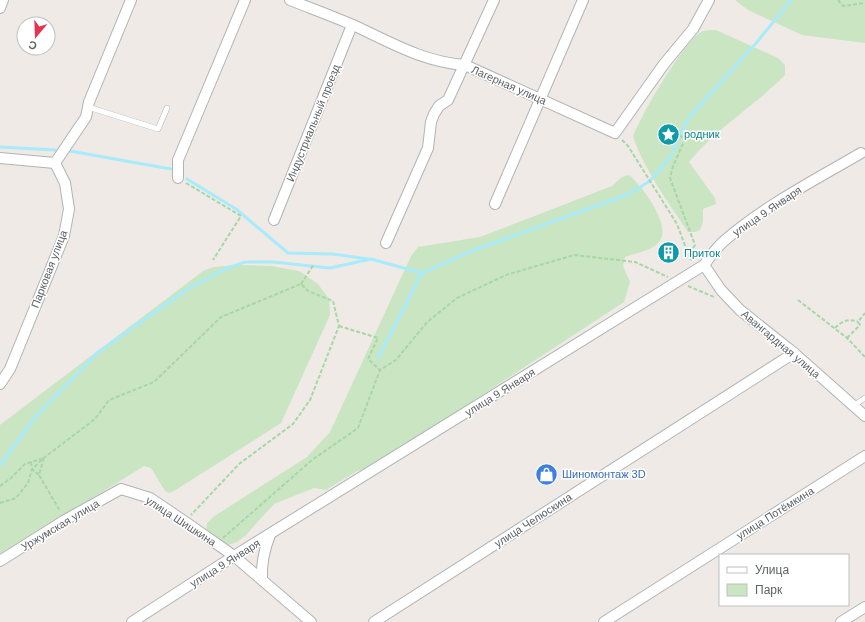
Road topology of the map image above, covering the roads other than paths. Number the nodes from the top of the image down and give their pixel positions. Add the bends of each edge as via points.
1 (3, 0) edge
2 (131, 0) edge
3 (245, 0) edge
4 (290, 0) edge
5 (494, 0) edge
6 (583, 0) edge
7 (709, 0) edge
8 (0, 8) edge
9 (352, 25) junction
10 (465, 66) junction
11 (541, 99) junction
12 (88, 107) junction
13 (167, 108) dead end
14 (861, 153) dead end
15 (0, 158) edge
16 (55, 163) junction
17 (178, 178) road end
18 (495, 204) dead end
19 (274, 220) dead end
20 (386, 243) dead end
21 (704, 265) junction
22 (794, 353) junction
23 (0, 384) edge
24 (865, 398) edge
25 (853, 406) junction
26 (865, 416) edge
27 (865, 456) edge
28 (121, 489) joint
29 (270, 535) junction
30 (234, 556) junction
31 (0, 561) edge
32 (262, 580) junction
33 (865, 607) edge
34 (132, 622) edge
35 (311, 622) edge
36 (374, 622) edge
37 (604, 622) edge
38 (842, 622) edge

1 - 8 street
2 - 12 street
3 - 17 street via 178,160
4 - 9 street, Лагерная улица
5 - 10 street
6 - 11 street
7 - 11 street, Лагерная улица via 693,29 664,64 615,133
9 - 10 street, Лагерная улица via 423,58
9 - 19 street, Индустриальный проезд
10 - 11 street, Лагерная улица
10 - 20 street via 448,100 439,106 434,114 428,148
11 - 18 street
12 - 13 lane via 158,129
12 - 16 street via 86,117
14 - 21 street, улица 9 Января via 744,224 722,242
15 - 16 street
16 - 23 street, Парковая улица via 65,183 69,209 64,236 10,369
21 - 22 street, Авангардная улица via 735,306
21 - 29 street, улица 9 Января
22 - 25 street, Авангардная улица
22 - 36 street, улица Челюскина
24 - 25 lane
25 - 26 street, Авангардная улица
27 - 37 street, улица Потёмкина
28 - 30 street, улица Шишкина via 150,498
28 - 31 street, Уржумская улица
29 - 30 street, улица 9 Января
29 - 32 street via 264,551
30 - 32 street, улица Шишкина
30 - 34 street, улица 9 Января
32 - 35 street, улица Шишкина
33 - 38 street

